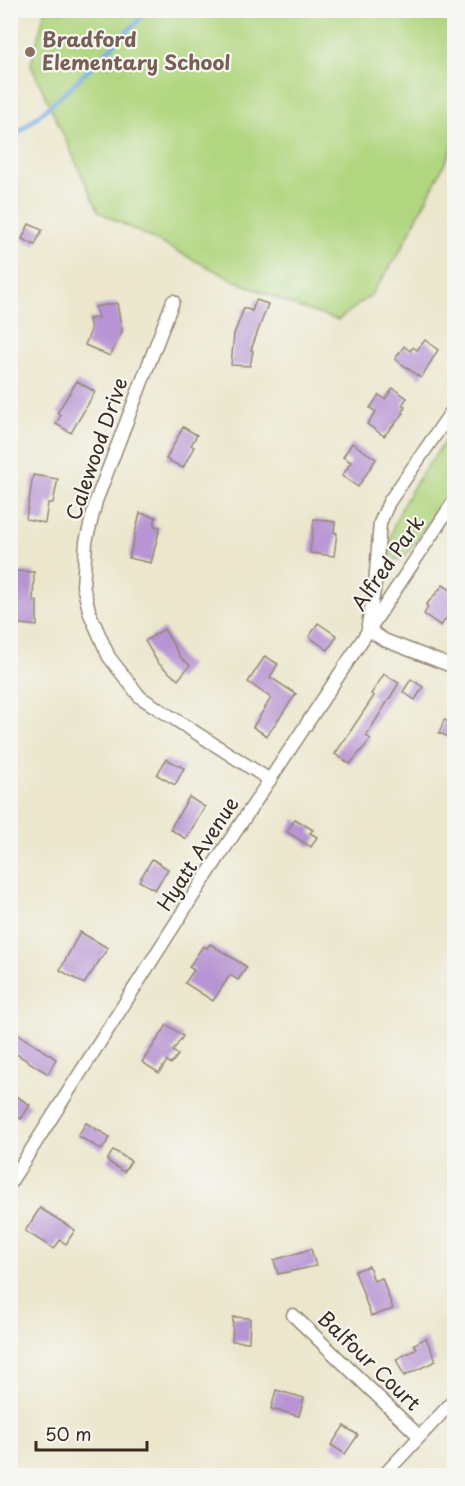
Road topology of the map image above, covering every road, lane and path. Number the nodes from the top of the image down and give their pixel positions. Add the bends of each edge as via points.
1 (173, 301) dead end
2 (454, 408) edge
3 (454, 501) edge
4 (368, 629) junction
5 (454, 667) edge
6 (270, 780) junction
7 (10, 1183) edge
8 (293, 1315) dead end
9 (454, 1400) edge
10 (419, 1436) junction
11 (383, 1476) edge

1 - 6 street, Calewood Drive via 96,501 86,542 82,586 109,657 140,697
2 - 4 street, Alfred Park via 389,502 380,523
3 - 4 street, Alfred Park
4 - 5 street via 384,640
4 - 6 street, Hyatt Avenue
6 - 7 street, Hyatt Avenue
8 - 10 street, Balfour Court
9 - 10 street
10 - 11 street

